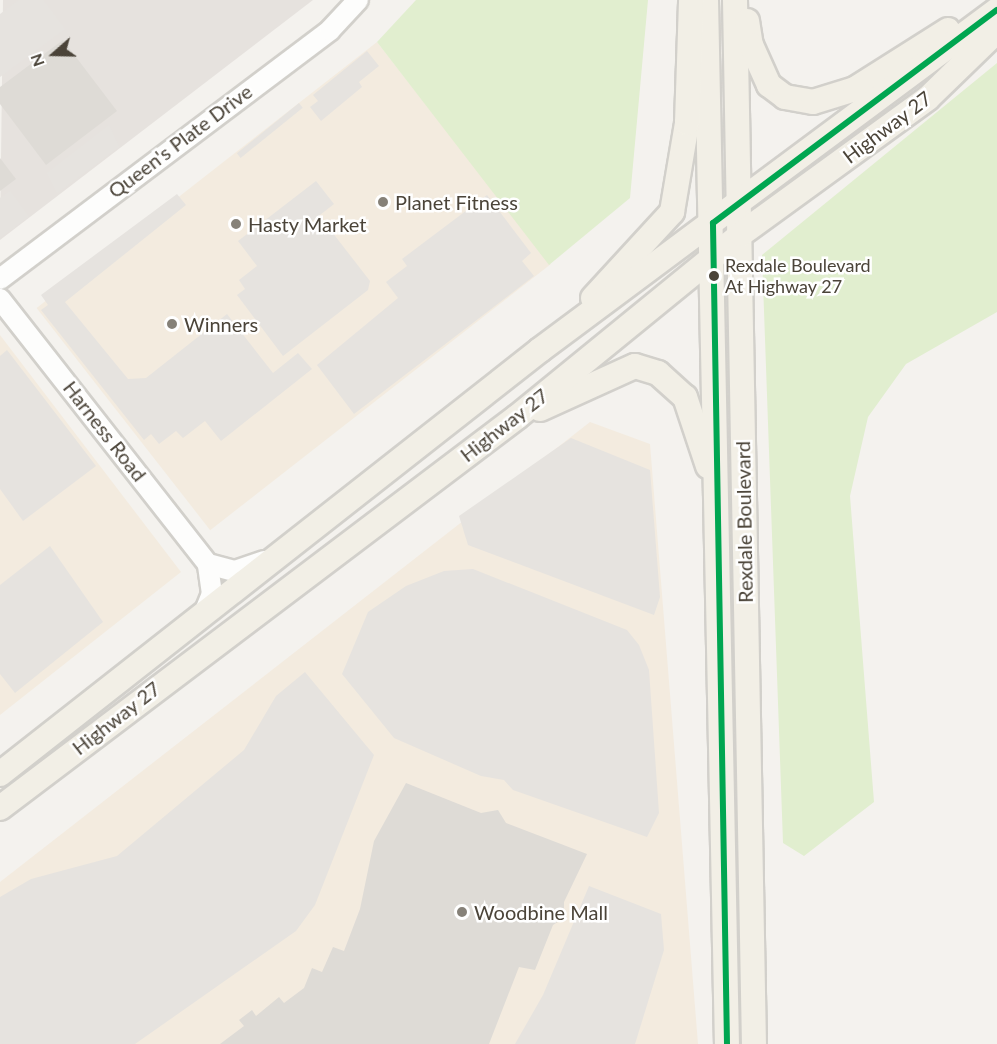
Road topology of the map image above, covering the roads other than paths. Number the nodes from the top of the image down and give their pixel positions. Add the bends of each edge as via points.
1 (358, 0) edge
2 (691, 0) edge
3 (706, 0) edge
4 (735, 0) edge
5 (743, 0) edge
6 (997, 10) edge
7 (997, 31) edge
8 (740, 201) junction
9 (713, 223) junction
10 (741, 234) junction
11 (713, 256) junction
12 (0, 279) edge
13 (0, 299) edge
14 (540, 350) junction
15 (517, 417) junction
16 (717, 500) junction
17 (277, 555) junction
18 (208, 564) junction
19 (200, 622) junction
20 (0, 774) edge
21 (0, 808) edge
22 (727, 1044) edge
23 (754, 1044) edge

1 - 12 street, Queen's Plate Drive via 330,30
2 - 14 main road via 687,123 672,212
3 - 9 main road, Rexdale Boulevard
4 - 8 main road, Rexdale Boulevard
5 - 6 main road via 764,78 785,97 813,102 855,89 944,31
6 - 8 main road, Highway 27
7 - 10 main road, Highway 27 via 928,98
8 - 9 main road, Highway 27
8 - 10 main road, Rexdale Boulevard
9 - 11 main road, Rexdale Boulevard
9 - 14 main road, Highway 27
10 - 11 main road, Highway 27
10 - 23 main road, Rexdale Boulevard
11 - 15 main road, Highway 27
11 - 16 main road, Rexdale Boulevard
13 - 18 street, Harness Road
14 - 17 main road, Highway 27
15 - 16 main road via 635,366 658,373 685,397
15 - 21 main road, Highway 27
16 - 22 main road, Rexdale Boulevard
17 - 18 street via 235,571
17 - 19 main road, Highway 27
18 - 19 street via 212,594
19 - 20 main road, Highway 27

